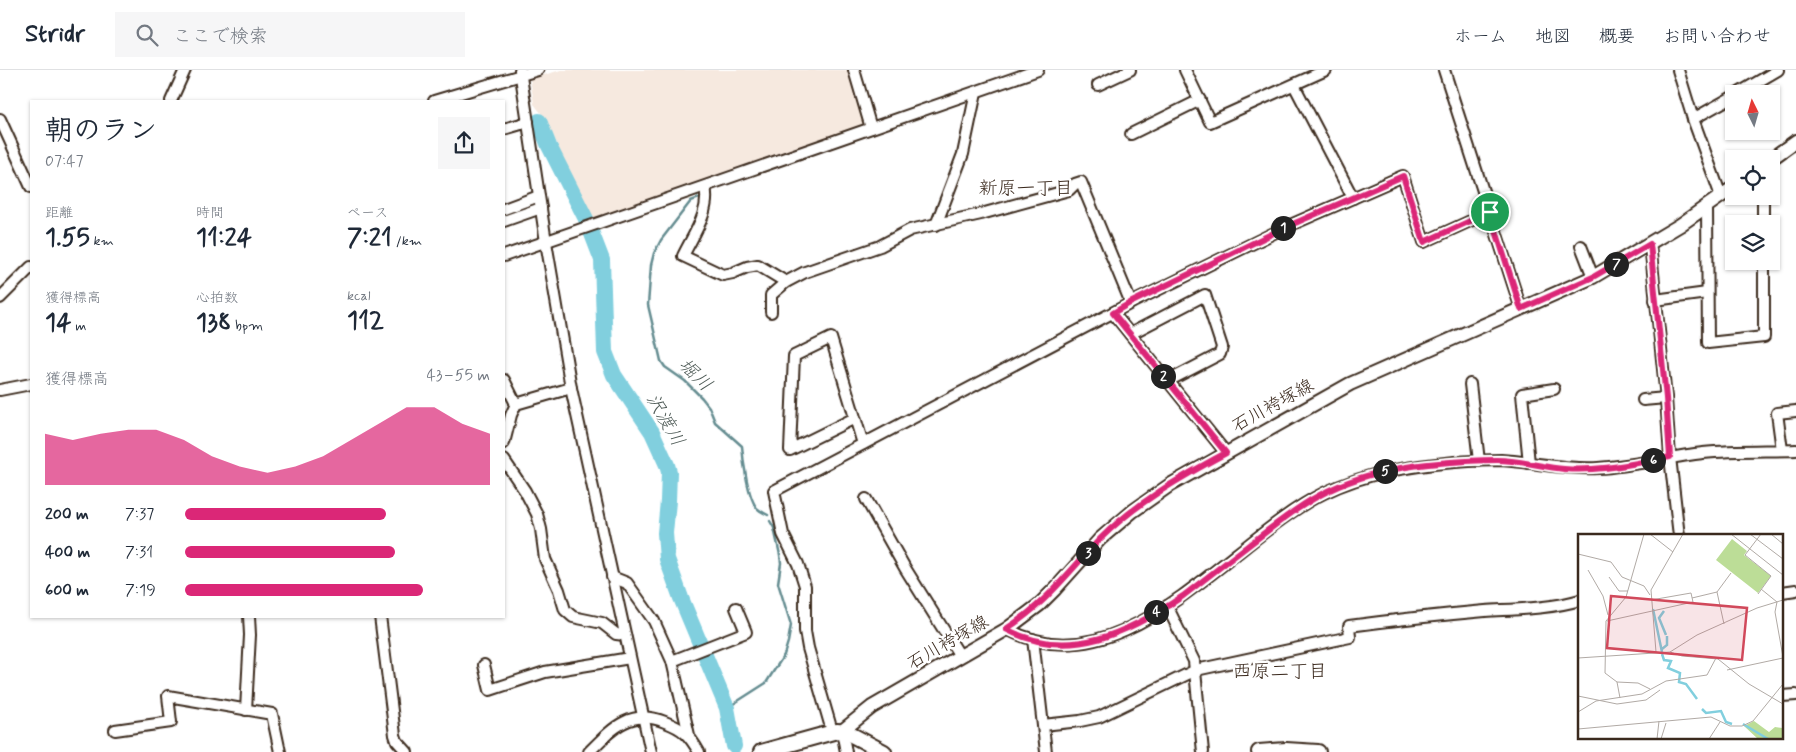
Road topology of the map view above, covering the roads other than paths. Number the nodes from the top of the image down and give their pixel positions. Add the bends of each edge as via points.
1 (185, 70) edge
2 (538, 70) edge
3 (854, 70) edge
4 (1038, 70) edge
5 (1130, 70) edge
6 (1185, 70) edge
7 (1326, 70) edge
8 (1444, 70) edge
9 (1678, 70) edge
10 (1778, 70) edge
11 (521, 73) edge
12 (1294, 84) junction
13 (1098, 85) dead end
14 (1752, 85) edge
15 (976, 92) junction
16 (171, 100) edge
17 (437, 100) edge
18 (1200, 100) junction
19 (1725, 101) edge
20 (0, 119) edge
21 (1692, 120) junction
22 (528, 122) junction
23 (871, 128) junction
24 (505, 129) edge
25 (1131, 134) dead end
26 (1796, 141) edge
27 (1780, 153) edge
28 (30, 185) edge
29 (705, 186) junction
30 (1725, 193) edge
31 (539, 196) junction
32 (1721, 196) junction
33 (1353, 198) junction
34 (1707, 207) junction
35 (505, 208) edge
36 (541, 208) junction
37 (1490, 212) junction
38 (505, 221) edge
39 (936, 225) junction
40 (546, 242) junction
41 (1650, 244) junction
42 (1581, 246) dead end
43 (505, 256) edge
44 (30, 268) edge
45 (1764, 270) edge
46 (1593, 277) junction
47 (786, 282) junction
48 (1707, 293) junction
49 (0, 298) edge
50 (1655, 300) junction
51 (1130, 303) junction
52 (1521, 309) junction
53 (771, 312) dead end
54 (1113, 313) junction
55 (1130, 334) junction
56 (1168, 381) junction
57 (505, 382) edge
58 (30, 384) edge
59 (1470, 384) dead end
60 (572, 388) junction
61 (1554, 389) dead end
62 (0, 390) edge
63 (1666, 398) junction
64 (1643, 400) dead end
65 (516, 404) junction
66 (1796, 411) edge
67 (856, 418) junction
68 (505, 434) edge
69 (863, 444) junction
70 (1782, 450) junction
71 (1796, 450) edge
72 (1226, 453) junction
73 (1670, 457) junction
74 (505, 461) edge
75 (1479, 461) junction
76 (1529, 463) junction
77 (866, 499) dead end
78 (1679, 534) edge
79 (612, 576) junction
80 (1578, 601) edge
81 (1167, 606) junction
82 (736, 608) dead end
83 (249, 618) edge
84 (380, 618) edge
85 (1006, 629) junction
86 (625, 635) junction
87 (1033, 639) junction
88 (960, 656) junction
89 (630, 658) junction
90 (672, 661) junction
91 (484, 666) dead end
92 (1196, 670) junction
93 (246, 710) junction
94 (643, 716) junction
95 (1044, 725) junction
96 (115, 730) dead end
97 (837, 731) junction
98 (689, 735) junction
99 (1309, 751) edge
100 (280, 752) edge
101 (407, 752) edge
102 (589, 752) edge
103 (651, 752) edge
104 (699, 752) edge
105 (761, 752) edge
106 (846, 752) edge
107 (884, 752) edge
108 (1046, 752) edge
109 (1203, 752) edge
110 (1259, 752) edge

1 - 16 street
2 - 11 street
3 - 23 street
4 - 15 street
5 - 13 street
6 - 18 street
7 - 12 street
8 - 37 street
9 - 21 street
10 - 14 street
11 - 17 street
11 - 22 street
12 - 18 street via 1210,122
12 - 33 street
15 - 23 street
15 - 39 street via 963,154
18 - 25 street
19 - 21 street
20 - 28 street
21 - 32 street
22 - 24 street
22 - 31 street
23 - 29 street
26 - 27 main road
29 - 40 street
29 - 47 street via 708,197 705,211 683,256 723,275 758,265
30 - 32 main road, 石川袴塚線
31 - 35 street
31 - 36 street
32 - 34 main road, 石川袴塚線
33 - 37 street via 1403,176 1424,242
33 - 51 street
34 - 41 main road, 石川袴塚線
34 - 48 street
36 - 38 street
36 - 40 street
37 - 52 street
39 - 47 street via 910,230 880,246 805,272
39 - 51 street via 1069,190 1081,182
40 - 43 street
40 - 60 street
41 - 46 main road, 石川袴塚線
41 - 50 street
42 - 46 street
44 - 49 street
45 - 48 street via 1764,337 1708,343
46 - 52 main road, 石川袴塚線
47 - 53 street via 771,295
48 - 50 street
50 - 63 street
51 - 54 street
52 - 72 main road, 石川袴塚線 via 1350,384
54 - 55 street
54 - 69 street
55 - 56 street
55 - 56 street via 1205,295 1222,347 1220,354
56 - 72 street
57 - 65 street
58 - 62 street
59 - 75 street
60 - 65 street
60 - 79 street
61 - 76 street via 1522,394
63 - 64 street
63 - 73 street
65 - 68 street
66 - 70 street via 1777,413
67 - 67 street via 831,338 794,356 790,450
67 - 69 street
69 - 97 street via 774,491 783,534 805,586 808,648
70 - 71 street
70 - 73 street
72 - 85 main road, 石川袴塚線 via 1132,511 1100,539 1038,606
73 - 76 street via 1597,468 1565,469
73 - 78 street
74 - 86 street via 537,514 545,559 565,610 574,617 602,623 616,634
75 - 76 street
75 - 81 street via 1394,469 1364,476 1320,494
77 - 88 street
79 - 86 street
79 - 90 street via 627,583 654,621
80 - 92 street via 1522,610 1405,618 1349,626 1350,637
81 - 87 street via 1098,640 1068,643
81 - 92 street
82 - 90 street via 746,632
83 - 93 street
84 - 101 street via 395,735
85 - 87 street
85 - 88 main road, 石川袴塚線
86 - 89 street
87 - 95 street
88 - 97 main road, 石川袴塚線
89 - 91 street via 545,672 490,690
89 - 94 street
90 - 98 street
92 - 95 street via 1099,717
92 - 109 street
93 - 96 street via 168,696 171,722
93 - 100 street via 272,714
94 - 98 street via 677,727
94 - 102 street via 630,719 610,731
94 - 103 street
95 - 108 street
97 - 105 highway
97 - 106 street
97 - 107 highway
98 - 104 street
99 - 110 highway

